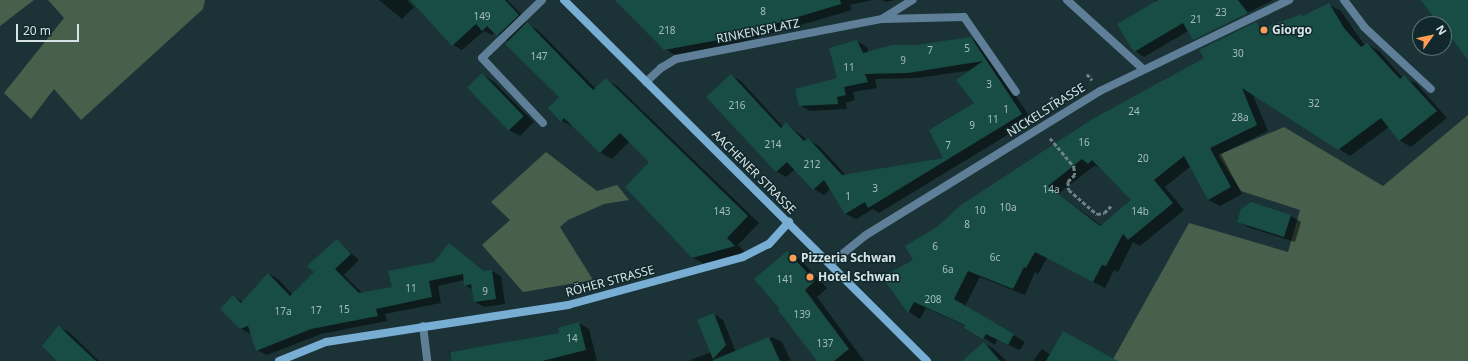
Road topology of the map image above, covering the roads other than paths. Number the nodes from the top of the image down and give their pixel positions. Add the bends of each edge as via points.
1 (542, 0) edge
2 (564, 0) edge
3 (912, 0) edge
4 (1067, 0) edge
5 (1289, 0) edge
6 (1344, 0) edge
7 (882, 19) junction
8 (1143, 69) junction
9 (646, 82) junction
10 (1431, 89) dead end
11 (1016, 92) dead end
12 (543, 123) dead end
13 (789, 222) junction
14 (830, 264) junction
15 (423, 326) junction
16 (279, 361) edge
17 (427, 361) edge
18 (927, 361) edge

1 - 12 street via 482,58
2 - 9 main road, AACHENER STRASSE
3 - 7 street, RINKENSPLATZ
4 - 8 street
5 - 8 street, NICKELSTRASSE
6 - 10 street via 1364,27
7 - 9 street, RINKENSPLATZ via 676,59
7 - 11 street, RINKENSPLATZ via 964,17
8 - 14 street, NICKELSTRASSE via 1100,91 866,235
9 - 13 main road, AACHENER STRASSE
13 - 14 main road, AACHENER STRASSE
13 - 15 main road, RÖHER STRASSE via 769,244 743,257 705,268 568,305
14 - 18 main road, AACHENER STRASSE
15 - 16 main road, RÖHER STRASSE via 326,342
15 - 17 street

